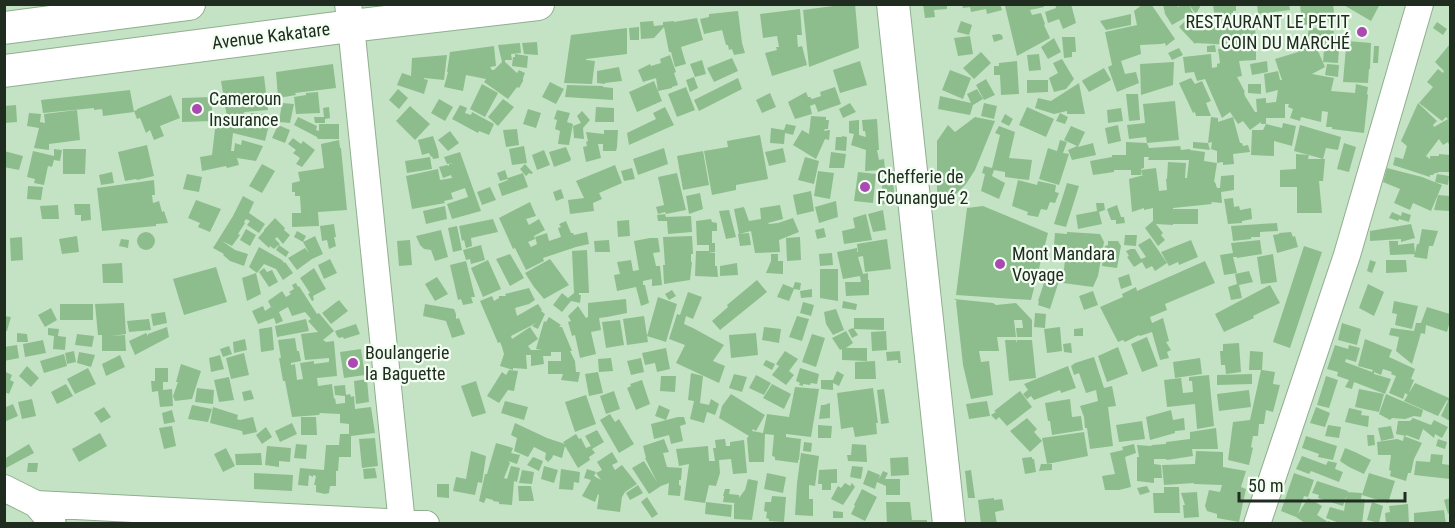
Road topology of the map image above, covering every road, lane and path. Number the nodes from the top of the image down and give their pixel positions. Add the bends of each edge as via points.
1 (189, 4) edge
2 (538, 4) edge
3 (893, 4) edge
4 (1420, 4) edge
5 (350, 15) edge
6 (4, 28) edge
7 (4, 71) edge
8 (4, 488) edge
9 (36, 504) junction
10 (410, 523) edge
11 (53, 524) edge
12 (949, 524) edge
13 (1257, 524) edge

1 - 6 main road
2 - 5 main road, Avenue Kakatare
3 - 12 main road
4 - 13 street via 1347,255
5 - 7 main road, Avenue Kakatare
5 - 10 street
8 - 9 street
9 - 10 street
9 - 11 street

